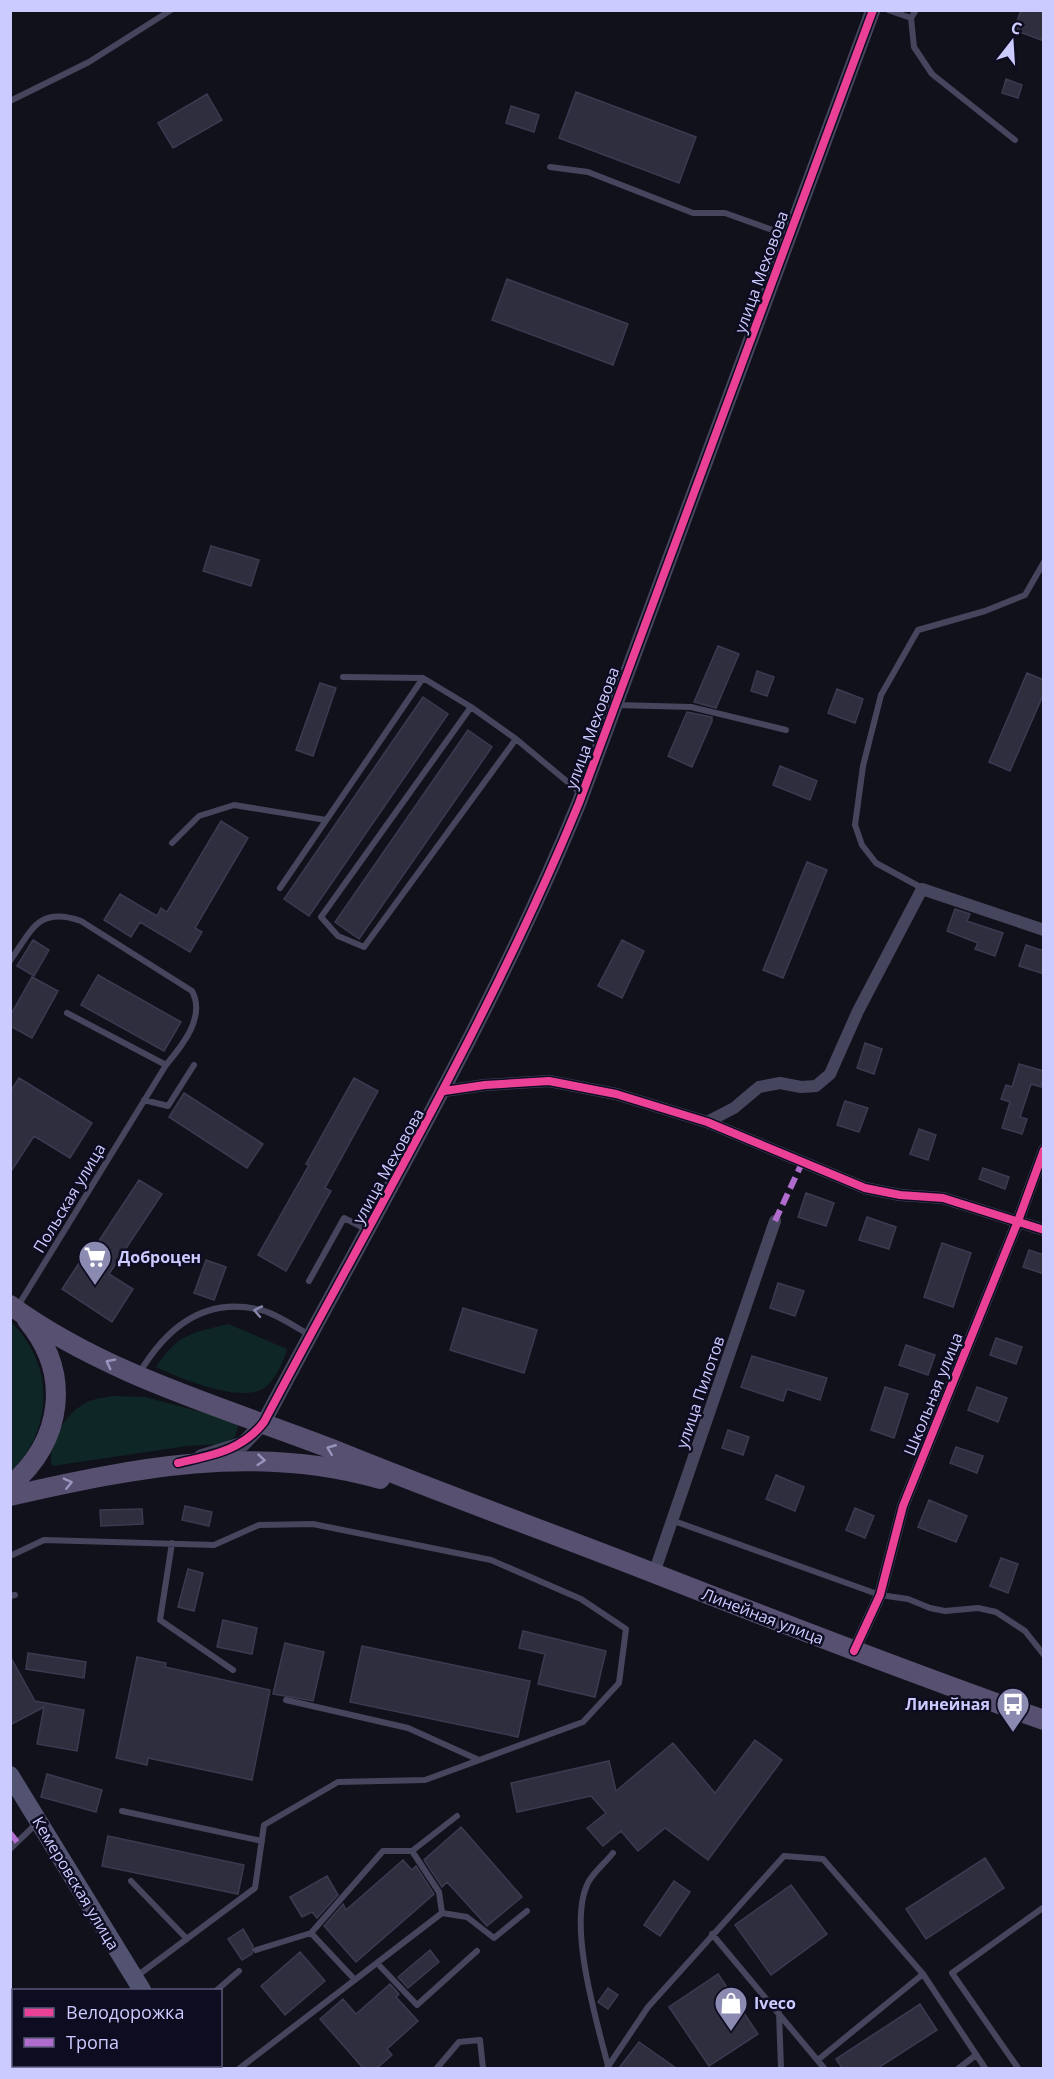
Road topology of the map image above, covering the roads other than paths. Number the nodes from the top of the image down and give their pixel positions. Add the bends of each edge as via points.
1 (171, 10) edge
2 (873, 10) edge
3 (888, 10) edge
4 (916, 10) edge
5 (910, 18) junction
6 (10, 101) edge
7 (1015, 140) dead end
8 (550, 167) dead end
9 (789, 236) junction
10 (1044, 562) edge
11 (343, 677) dead end
12 (423, 678) junction
13 (615, 705) junction
14 (471, 707) junction
15 (786, 730) dead end
16 (516, 739) junction
17 (582, 794) junction
18 (326, 820) junction
19 (172, 843) dead end
20 (280, 888) dead end
21 (922, 889) junction
22 (1044, 930) edge
23 (10, 962) edge
24 (67, 1013) dead end
25 (166, 1065) junction
26 (194, 1065) dead end
27 (444, 1091) junction
28 (144, 1100) junction
29 (707, 1122) junction
30 (1044, 1150) edge
31 (775, 1221) dead end
32 (1018, 1221) junction
33 (368, 1230) junction
34 (1044, 1230) edge
35 (309, 1281) dead end
36 (13, 1307) edge
37 (310, 1335) junction
38 (138, 1377) junction
39 (264, 1422) junction
40 (178, 1463) junction
41 (10, 1486) edge
42 (10, 1496) edge
43 (483, 1510) junction
44 (674, 1521) junction
45 (172, 1543) junction
46 (10, 1556) edge
47 (654, 1574) junction
48 (880, 1595) junction
49 (854, 1651) junction
50 (1044, 1655) edge
51 (232, 1670) dead end
52 (286, 1700) dead end
53 (1044, 1720) edge
54 (479, 1761) junction
55 (10, 1775) edge
56 (122, 1811) dead end
57 (457, 1816) dead end
58 (39, 1822) junction
59 (262, 1840) junction
60 (10, 1849) edge
61 (412, 1851) junction
62 (613, 1853) dead end
63 (131, 1881) dead end
64 (1044, 1906) edge
65 (527, 1911) dead end
66 (442, 1913) junction
67 (311, 1933) junction
68 (712, 1934) junction
69 (187, 1939) junction
70 (256, 1950) dead end
71 (477, 1951) dead end
72 (377, 1963) junction
73 (239, 1971) dead end
74 (923, 1974) junction
75 (355, 1980) junction
76 (138, 1984) edge
77 (218, 1989) edge
78 (779, 2012) junction
79 (976, 2055) junction
80 (819, 2059) junction
81 (608, 2067) edge
82 (240, 2068) edge
83 (437, 2068) edge
84 (483, 2068) edge
85 (781, 2068) edge
86 (824, 2068) edge
87 (959, 2068) edge
88 (985, 2068) edge
89 (1018, 2068) edge

1 - 6 lane via 90,62
2 - 9 street, улица Меховова
3 - 5 lane
4 - 5 lane
5 - 7 lane via 914,47 932,74
8 - 9 lane via 588,171 693,213 725,213
9 - 13 street, улица Меховова
10 - 21 lane via 1025,595 986,611 918,630 881,695 863,766 855,825 862,845 876,863
11 - 12 lane
12 - 14 lane
12 - 18 lane
13 - 15 lane via 691,707
13 - 17 street, улица Меховова
14 - 16 lane
14 - 16 lane via 321,917 338,936 364,947
16 - 17 lane
17 - 27 street, улица Меховова via 545,885
18 - 19 lane via 234,805 199,816
18 - 20 lane
21 - 22 street
21 - 29 street via 830,1074 816,1086 780,1083 759,1087 734,1108
23 - 25 lane, Польская улица via 38,921 65,916 81,921 192,991 197,999 192,1027
24 - 25 lane
25 - 28 lane, Польская улица
26 - 28 lane via 168,1106
27 - 29 street via 549,1081 616,1094
27 - 33 street, улица Меховова
28 - 36 lane, Польская улица
29 - 32 street via 865,1188 943,1198
30 - 32 street, Школьная улица
31 - 44 street, улица Пилотов
32 - 34 street
32 - 48 street, Школьная улица via 903,1506
33 - 35 lane via 344,1218
33 - 37 street, улица Меховова
38 -> 36 main road
36 - 41 main road via 33,1328 48,1353 56,1408 45,1444 35,1461
37 -> 38 lane via 261,1310 227,1308 193,1315 170,1331
37 - 39 street, улица Меховова
38 - 39 main road
39 - 40 street, улица Меховова via 243,1444
43 -> 39 main road
42 -> 40 main road
40 -> 43 main road via 249,1459 312,1464 372,1477
43 - 47 main road, Линейная улица
44 - 47 street, улица Пилотов
44 - 48 lane
45 - 46 lane via 44,1540
45 - 51 lane via 160,1620
45 - 54 lane via 214,1545 259,1525 324,1527 491,1560 581,1599 626,1629 619,1683 583,1722
47 - 49 main road, Линейная улица
48 - 49 street, Школьная улица
48 - 50 lane via 945,1611 978,1608 996,1612 1024,1631
49 - 53 main road, Линейная улица
52 - 54 lane via 408,1728
54 - 59 lane via 425,1780 338,1782 264,1825
55 - 58 main road, Кемеровская улица
56 - 59 lane
57 - 61 lane
58 - 60 lane
58 - 76 main road, Кемеровская улица
59 - 69 lane via 255,1888
61 - 66 lane via 439,1892
61 - 67 lane via 383,1851
62 - 81 lane via 589,1882 581,1917 585,1977
63 - 69 lane
64 - 89 lane via 952,1973
65 - 66 lane via 494,1938 467,1917
66 - 72 lane
67 - 70 lane
67 - 75 lane
68 - 74 lane via 784,1856 823,1858
68 - 78 lane
68 - 81 lane via 648,2007
69 - 76 lane
71 - 72 lane via 417,2005
72 - 75 lane
73 - 77 lane
74 - 79 lane
74 - 80 lane
75 - 82 lane
78 - 80 lane
78 - 85 lane
79 - 87 lane
79 - 88 lane
80 - 86 lane
83 - 84 lane via 459,2042 480,2040

